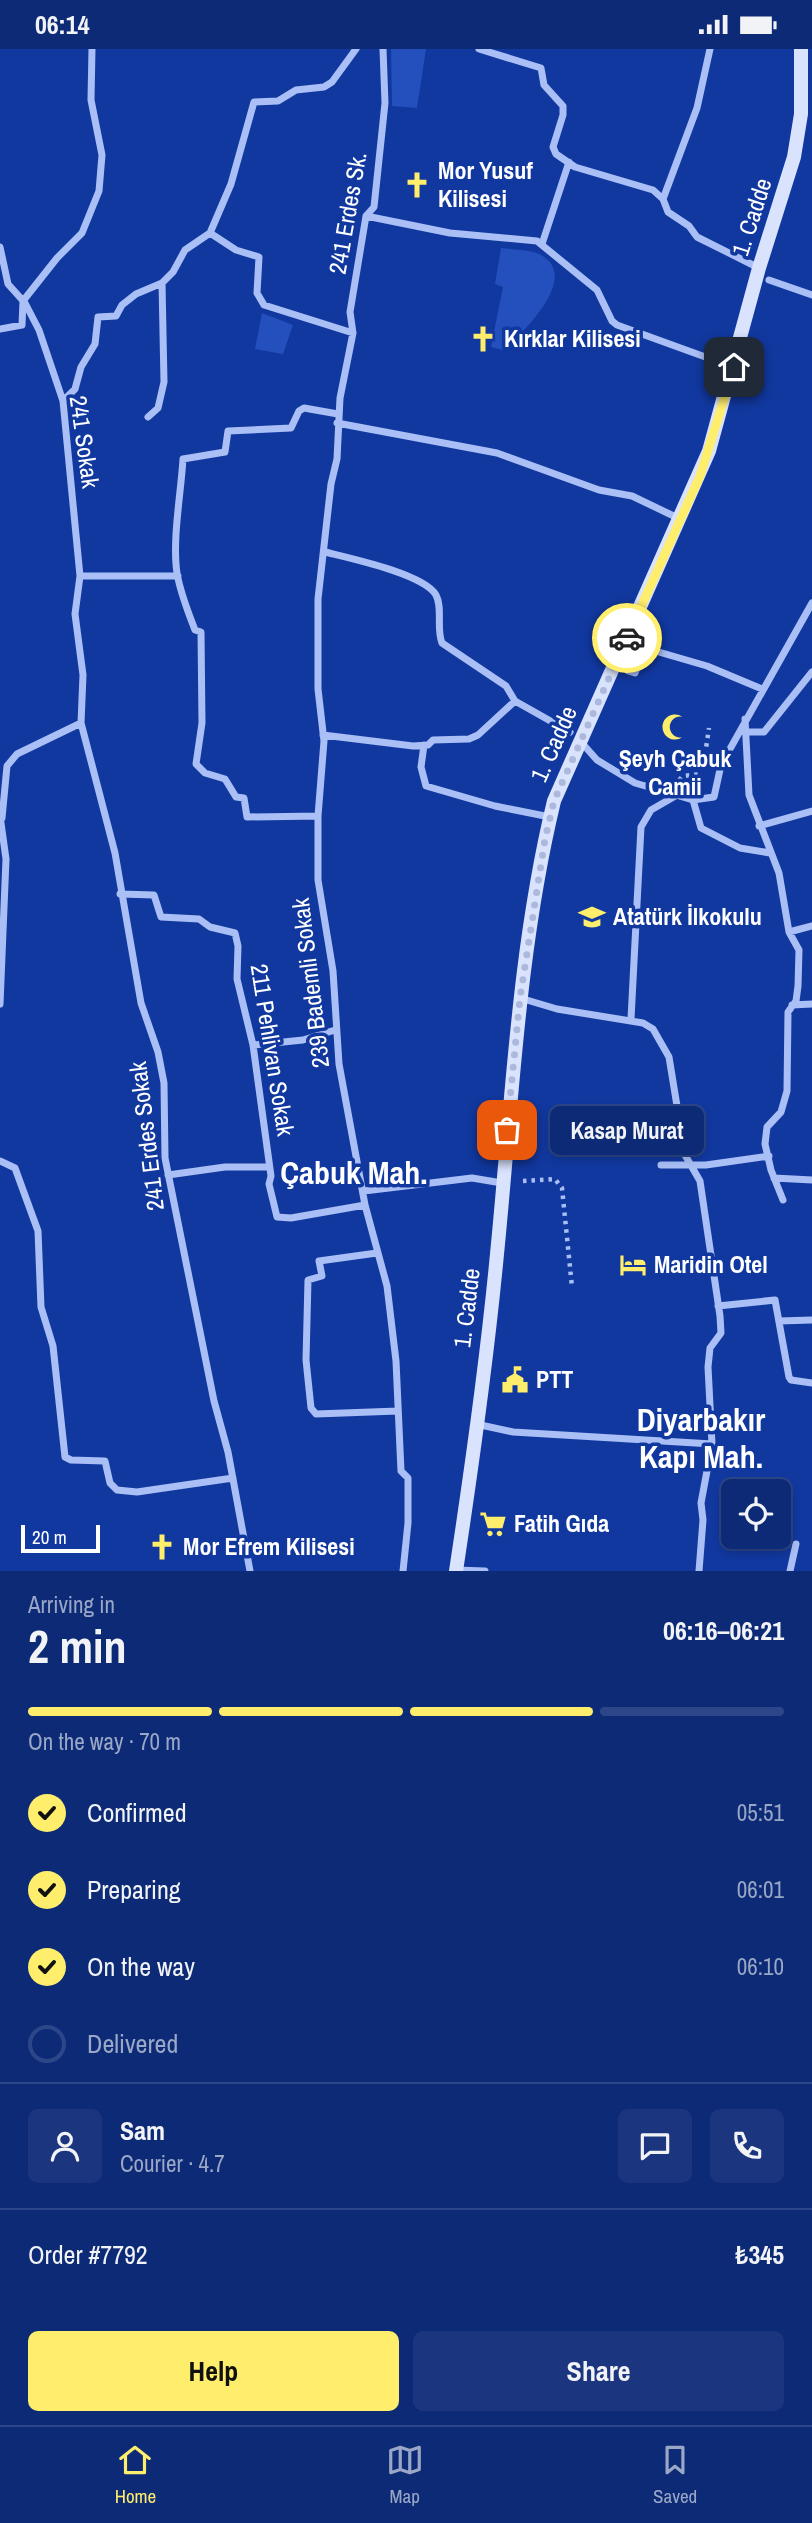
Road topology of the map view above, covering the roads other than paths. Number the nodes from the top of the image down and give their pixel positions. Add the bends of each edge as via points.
1 (92, 49) edge
2 (356, 49) edge
3 (383, 49) edge
4 (479, 49) edge
5 (710, 49) edge
6 (801, 49) edge
7 (569, 162) junction
8 (663, 199) junction
9 (366, 216) junction
10 (211, 233) junction
11 (542, 244) junction
12 (0, 247) edge
13 (759, 268) junction
14 (769, 280) dead end
15 (162, 283) junction
16 (812, 295) edge
17 (23, 301) junction
18 (0, 329) edge
19 (353, 333) junction
20 (734, 367) junction
21 (343, 383) joint
22 (63, 401) junction
23 (148, 417) dead end
24 (338, 418) junction
25 (681, 519) junction
26 (325, 552) junction
27 (80, 576) junction
28 (178, 576) junction
29 (812, 603) edge
30 (75, 614) joint
31 (628, 671) dead end
32 (812, 672) edge
33 (762, 689) junction
34 (515, 701) junction
35 (744, 719) junction
36 (81, 723) junction
37 (745, 732) junction
38 (323, 735) junction
39 (575, 737) junction
40 (424, 745) junction
41 (677, 795) junction
42 (693, 800) junction
43 (812, 811) edge
44 (318, 816) junction
45 (1, 817) edge
46 (550, 817) junction
47 (759, 826) junction
48 (770, 853) junction
49 (120, 894) junction
50 (812, 926) edge
51 (789, 932) junction
52 (520, 998) junction
53 (0, 1003) edge
54 (812, 1004) edge
55 (792, 1005) junction
56 (631, 1019) junction
57 (335, 1030) junction
58 (253, 1045) junction
59 (769, 1156) junction
60 (0, 1161) edge
61 (692, 1163) junction
62 (661, 1165) dead end
63 (269, 1167) junction
64 (168, 1175) junction
65 (774, 1178) junction
66 (812, 1180) edge
67 (502, 1183) junction
68 (364, 1191) junction
69 (783, 1200) dead end
70 (365, 1206) junction
71 (377, 1253) junction
72 (718, 1306) junction
73 (812, 1320) edge
74 (779, 1321) junction
75 (812, 1383) edge
76 (398, 1411) junction
77 (475, 1424) junction
78 (712, 1444) junction
79 (233, 1478) junction
80 (796, 1544) dead end
81 (456, 1570) edge
82 (250, 1571) edge
83 (402, 1571) edge
84 (485, 1571) edge
85 (699, 1571) edge
86 (790, 1571) edge

1 - 17 street via 91,100 102,155 99,191 82,233
2 - 10 street via 324,87 296,90 278,101 254,102 231,184
3 - 9 street, 241 Erdes Sk. via 385,103 374,207
4 - 7 street via 541,68 544,85 563,106 553,147 556,155
5 - 8 street via 697,108
6 - 13 main road, 1. Cadde via 796,146
7 - 8 street via 653,190
7 - 11 street
8 - 13 street via 668,212 697,237
9 - 11 street via 450,233
9 - 19 street, 241 Erdes Sk. via 350,312
10 - 15 street via 186,250
10 - 19 street via 236,250 260,257 257,293 264,305
11 - 20 street via 597,290 617,325
12 - 17 street, 241 Sokak via 8,284
13 - 20 main road, 1. Cadde
14 - 16 street
15 - 22 street via 136,294 116,316 98,317 95,344 75,389
15 - 23 street via 164,382 158,408
17 - 18 street via 22,325
17 - 22 street, 241 Sokak via 39,330
19 - 21 street, 241 Erdes Sk.
20 - 25 main road, 1. Cadde via 709,451
21 - 24 street, 239 Bademli Sokak
22 - 27 street, 241 Sokak
24 - 25 street via 496,453 599,491 632,496
24 - 26 street, 239 Bademli Sokak
24 - 28 street via 304,408 291,428 228,431 225,452 183,459
25 - 39 main road, 1. Cadde
26 - 34 street via 397,572 431,589 438,597 442,643 506,686
26 - 38 street, 239 Bademli Sokak via 317,625
27 - 28 street
27 - 30 street, 241 Sokak
28 - 44 street via 186,609 195,630 201,632 202,723 196,764 205,773 225,779 236,797 244,798 247,817
29 - 33 street
30 - 36 street, 241 Erdes Sokak via 83,675
31 - 33 street via 635,673 645,647
32 - 37 street via 764,731
33 - 35 street
34 - 39 street
34 - 40 street via 478,735
35 - 37 street
35 - 42 street via 721,765 714,797
36 - 45 street via 17,754 7,767
36 - 49 street, 241 Erdes Sokak via 116,853
37 - 47 street via 749,796
38 - 40 street
38 - 44 street, 239 Bademli Sokak
39 - 41 street via 597,760 635,783
39 - 46 main road, 1. Cadde
40 - 46 street via 421,767 426,786
41 - 42 street
41 - 56 street via 651,810 641,827
42 - 48 street via 701,828 740,848
43 - 47 street
44 - 57 street, 239 Bademli Sokak via 318,880 333,971
45 - 53 street via 6,859
46 - 52 main road, 1. Cadde
47 - 48 street
48 - 51 street via 779,873
49 - 58 street, 211 Pehlivan Sokak via 153,895 161,917 199,919 235,933 237,979
49 - 64 street, 241 Erdes Sokak via 133,969 164,1083
50 - 51 street
51 - 55 street via 799,950 798,986
52 - 56 street via 557,1009
52 - 67 main road, 1. Cadde
54 - 55 street
55 - 59 street via 788,1011 787,1091 781,1112 768,1127 765,1144
56 - 61 street via 653,1029 669,1057 685,1155
57 - 58 street via 303,1040
57 - 68 street, 239 Bademli Sokak
58 - 63 street, 211 Pehlivan Sokak
59 - 61 street
59 - 65 street
60 - 79 street via 15,1168 38,1230 41,1307 53,1346 65,1457 105,1461 110,1483 117,1490 137,1492
61 - 62 street
61 - 72 street via 700,1181
63 - 64 street
63 - 70 street, 211 Pehlivan Sokak via 271,1192 281,1219
64 - 79 street, 241 Erdes Sokak
65 - 66 street
65 - 69 street
67 - 68 street via 472,1178
67 - 77 main road, 1. Cadde
68 - 70 street, 239 Bademli Sokak
70 - 71 street, 239 Bademli Sokak
71 - 76 street, 239 Bademli Sokak via 387,1286
71 - 76 street via 320,1261 322,1276 308,1280 306,1360 311,1408 316,1414 329,1415
72 - 74 street via 775,1300
72 - 78 street via 721,1332 710,1347 708,1367
73 - 74 street
74 - 75 street via 789,1377
76 - 83 street, 239 Bademli Sokak via 401,1471 408,1478 409,1496
77 - 78 street via 513,1432
77 - 81 main road, 1. Cadde
78 - 85 street via 701,1503
79 - 82 street, 241 Erdes Sokak
80 - 86 street
81 - 84 street

